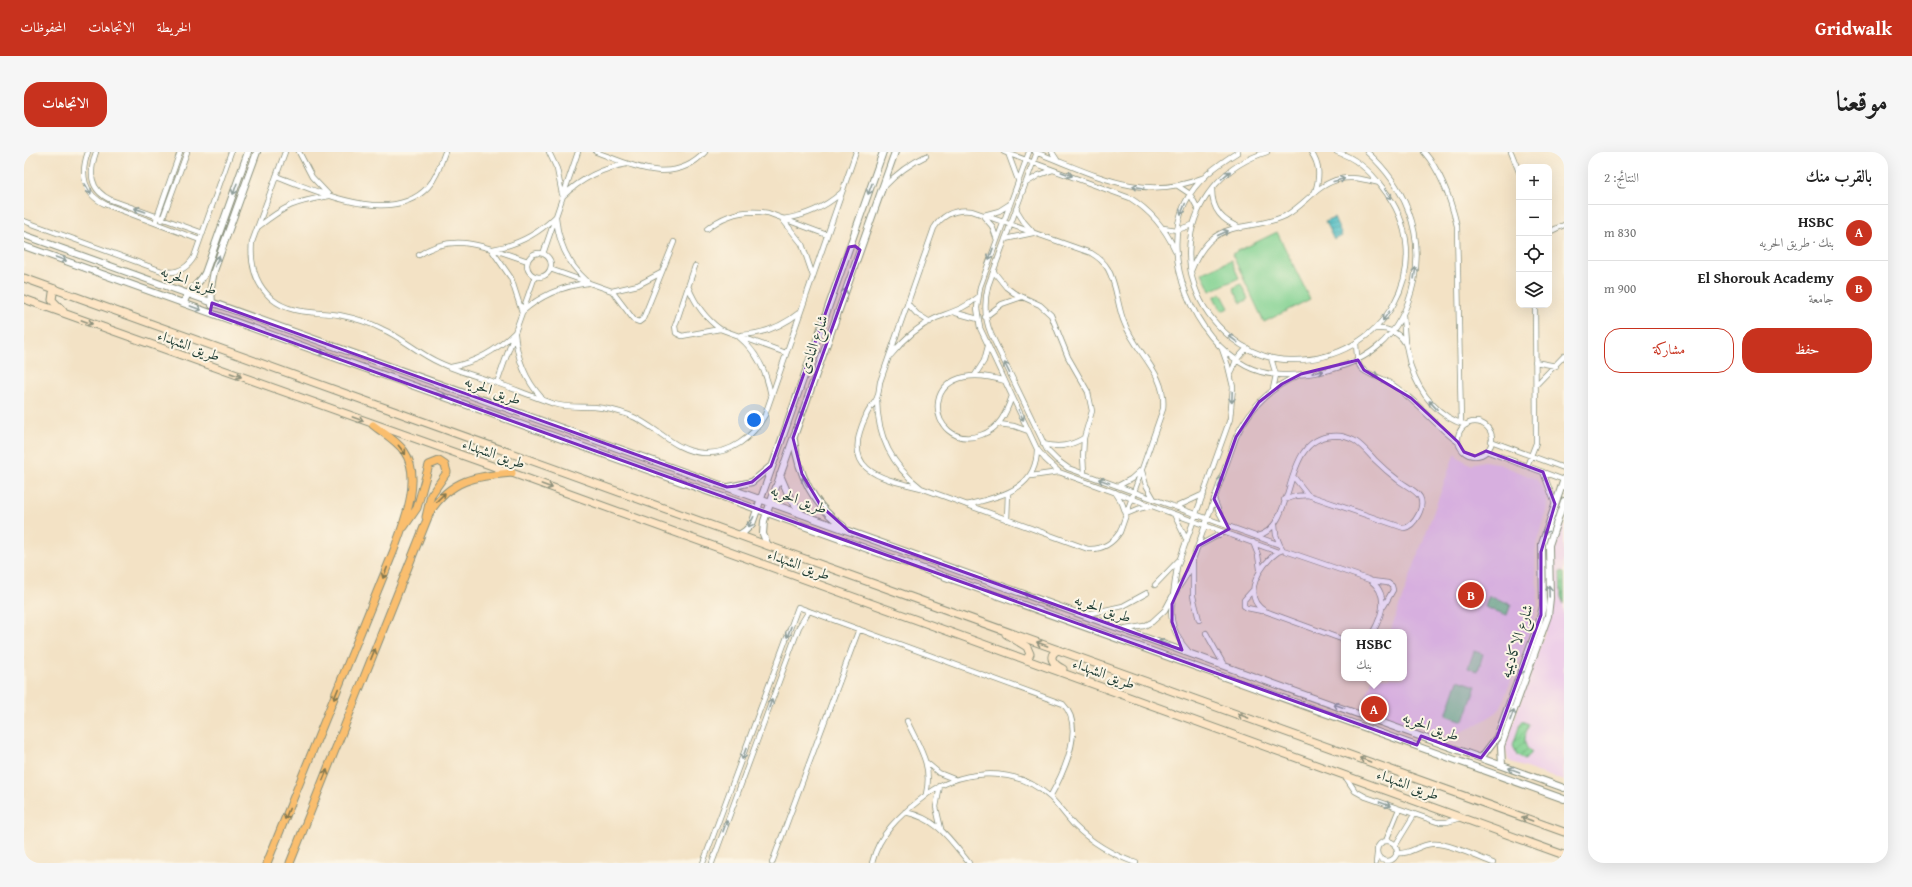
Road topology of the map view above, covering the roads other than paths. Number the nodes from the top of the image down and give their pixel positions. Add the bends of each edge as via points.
1 (88, 152) edge
2 (96, 152) edge
3 (180, 152) edge
4 (187, 152) edge
5 (232, 152) edge
6 (248, 152) edge
7 (257, 152) edge
8 (285, 152) edge
9 (298, 152) edge
10 (549, 152) edge
11 (578, 152) edge
12 (596, 152) edge
13 (705, 152) edge
14 (852, 152) edge
15 (856, 152) edge
16 (883, 152) edge
17 (895, 152) edge
18 (1029, 152) edge
19 (1036, 152) edge
20 (1052, 152) edge
21 (1238, 152) edge
22 (1267, 152) edge
23 (1311, 152) edge
24 (1340, 152) edge
25 (1367, 152) edge
26 (1374, 152) edge
27 (1424, 152) edge
28 (1511, 152) edge
29 (445, 153) edge
30 (1006, 153) edge
31 (926, 156) dead end
32 (1026, 160) junction
33 (1057, 160) junction
34 (1377, 160) junction
35 (853, 162) junction
36 (1033, 162) junction
37 (629, 164) junction
38 (1516, 164) edge
39 (1054, 170) junction
40 (276, 176) junction
41 (1203, 178) junction
42 (1018, 181) junction
43 (1026, 183) junction
44 (1379, 183) junction
45 (1178, 186) junction
46 (883, 188) junction
47 (1212, 189) junction
48 (842, 192) junction
49 (1315, 192) junction
50 (1190, 194) junction
51 (330, 196) junction
52 (562, 197) junction
53 (1010, 204) junction
54 (1016, 208) junction
55 (1198, 209) junction
56 (556, 216) junction
57 (983, 216) junction
58 (157, 217) junction
59 (163, 219) junction
60 (782, 219) junction
61 (24, 221) edge
62 (1003, 222) junction
63 (155, 223) junction
64 (1192, 224) junction
65 (161, 225) junction
66 (1010, 225) junction
67 (1564, 225) edge
68 (258, 227) junction
69 (1164, 228) junction
70 (1240, 228) junction
71 (707, 229) dead end
72 (1177, 230) junction
73 (1552, 231) edge
74 (854, 232) junction
75 (203, 233) junction
76 (1034, 233) junction
77 (24, 235) edge
78 (827, 235) junction
79 (865, 235) junction
80 (1005, 239) junction
81 (200, 240) junction
82 (997, 240) junction
83 (674, 242) dead end
84 (24, 246) edge
85 (849, 247) junction
86 (491, 249) junction
87 (860, 250) junction
88 (1176, 253) junction
89 (543, 254) junction
90 (419, 255) dead end
91 (528, 261) junction
92 (695, 266) dead end
93 (550, 269) junction
94 (994, 272) junction
95 (1190, 272) junction
96 (661, 273) junction
97 (535, 276) junction
98 (813, 277) junction
99 (24, 278) edge
100 (590, 283) junction
101 (688, 286) junction
102 (55, 289) junction
103 (612, 291) junction
104 (188, 294) junction
105 (1022, 297) junction
106 (977, 298) junction
107 (24, 299) edge
108 (184, 303) junction
109 (212, 303) junction
110 (908, 304) junction
111 (1535, 308) edge
112 (801, 311) junction
113 (522, 312) junction
114 (210, 313) junction
115 (955, 313) junction
116 (1403, 314) junction
117 (67, 315) junction
118 (985, 317) junction
119 (978, 319) junction
120 (930, 322) junction
121 (720, 329) junction
122 (1376, 329) junction
123 (515, 332) junction
124 (1393, 332) junction
125 (736, 334) junction
126 (1356, 344) junction
127 (1406, 344) junction
128 (988, 346) junction
129 (1220, 346) junction
130 (1247, 348) junction
131 (786, 353) junction
132 (1564, 356) edge
133 (888, 358) junction
134 (1271, 358) junction
135 (1236, 360) junction
136 (1358, 360) junction
137 (1535, 362) junction
138 (1556, 366) junction
139 (451, 367) junction
140 (1231, 374) junction
141 (1301, 374) junction
142 (975, 375) junction
143 (1276, 375) junction
144 (1005, 381) junction
145 (497, 383) junction
146 (1536, 385) junction
147 (1273, 389) junction
148 (1012, 396) junction
149 (771, 397) junction
150 (543, 399) junction
151 (877, 399) junction
152 (999, 424) junction
153 (1463, 424) junction
154 (373, 425) junction
155 (1028, 431) junction
156 (793, 438) junction
157 (1084, 438) junction
158 (1491, 441) junction
159 (1458, 442) junction
160 (1043, 444) junction
161 (1037, 449) junction
162 (1486, 451) junction
163 (1530, 456) junction
164 (771, 466) junction
165 (1527, 466) junction
166 (1564, 468) edge
167 (1142, 469) junction
168 (1059, 472) junction
169 (1543, 472) junction
170 (512, 473) junction
171 (1084, 474) junction
172 (780, 475) junction
173 (1031, 476) junction
174 (1293, 476) junction
175 (1564, 479) edge
176 (1118, 486) junction
177 (727, 487) junction
178 (920, 488) junction
179 (1115, 492) junction
180 (1134, 492) junction
181 (1008, 493) junction
182 (1204, 494) junction
183 (1308, 495) junction
184 (1132, 498) junction
185 (760, 499) junction
186 (1154, 499) junction
187 (1214, 499) junction
188 (1284, 500) junction
189 (1564, 501) edge
190 (771, 502) junction
191 (1555, 504) junction
192 (967, 505) junction
193 (1151, 506) junction
194 (1176, 507) junction
195 (757, 508) junction
196 (767, 512) junction
197 (803, 514) junction
198 (1126, 514) junction
199 (1174, 514) junction
200 (1196, 514) junction
201 (1207, 518) junction
202 (1007, 520) junction
203 (426, 521) junction
204 (1194, 521) junction
205 (1205, 525) junction
206 (1226, 525) junction
207 (1275, 525) junction
208 (402, 529) junction
209 (849, 531) junction
210 (1224, 532) junction
211 (739, 535) junction
212 (1257, 536) junction
213 (1187, 541) junction
214 (1253, 542) junction
215 (1280, 545) junction
216 (768, 546) junction
217 (1198, 546) junction
218 (1283, 550) junction
219 (1278, 552) junction
220 (1541, 552) junction
221 (1549, 553) junction
222 (1180, 558) junction
223 (1193, 558) junction
224 (1260, 569) junction
225 (1370, 580) junction
226 (1155, 585) dead end
227 (1252, 591) junction
228 (1147, 593) dead end
229 (1383, 608) junction
230 (809, 611) junction
231 (1265, 611) junction
232 (1083, 615) junction
233 (1199, 620) dead end
234 (1112, 625) junction
235 (860, 629) junction
236 (1374, 629) edge
237 (1002, 630) junction
238 (1126, 630) junction
239 (1206, 633) dead end
240 (1109, 635) junction
241 (1341, 639) edge
242 (1531, 644) junction
243 (1538, 646) junction
244 (1058, 650) junction
245 (1189, 652) junction
246 (1203, 657) junction
247 (1026, 660) junction
248 (1224, 665) junction
249 (1200, 667) junction
250 (1073, 676) junction
251 (907, 721) dead end
252 (1420, 736) junction
253 (1417, 745) junction
254 (1481, 758) junction
255 (927, 763) junction
256 (1502, 765) junction
257 (1344, 774) junction
258 (954, 779) junction
259 (1549, 783) junction
260 (940, 785) junction
261 (1564, 788) edge
262 (1546, 793) junction
263 (926, 794) junction
264 (1050, 797) junction
265 (1564, 799) edge
266 (1399, 809) junction
267 (905, 812) junction
268 (1414, 815) junction
269 (1461, 817) junction
270 (941, 829) junction
271 (1564, 832) edge
272 (1386, 841) junction
273 (1395, 846) junction
274 (1377, 852) junction
275 (1396, 854) junction
276 (1564, 855) edge
277 (1388, 862) edge
278 (267, 863) edge
279 (290, 863) edge
280 (703, 863) edge
281 (712, 863) edge
282 (772, 863) edge
283 (872, 863) edge
284 (969, 863) edge
285 (1136, 863) edge
286 (1376, 863) edge
287 (1491, 863) edge

1 -> 63 street via 83,165 83,176 92,196 106,205
58 -> 2 street via 111,200 98,191 92,182 91,172
3 - 58 street
4 - 59 street
5 - 75 street
6 -> 104 street via 205,273 200,283
109 -> 7 street via 214,271
8 - 40 street
9 - 51 street via 312,177
10 - 52 street via 559,178
11 - 52 street
12 - 37 street
13 - 37 street via 687,166 667,171 651,171
14 - 35 street
15 - 35 street
16 -> 74 street, شارع النادى
17 - 46 street, شارع النادى
18 - 32 street
19 - 33 street
19 - 36 street
20 - 33 street
21 - 41 street
47 -> 22 street via 1238,165
23 - 49 street via 1318,168
24 - 44 street via 1362,165
25 - 34 street
26 - 34 street
27 - 153 street via 1442,181 1457,226
28 - 38 street
29 - 51 street via 438,171 427,188 403,203 384,206
30 - 32 street
30 - 42 street
31 - 46 street via 895,174
32 - 36 street
32 - 42 street
45 -> 33 street via 1156,189 1133,187
116 -> 34 street via 1415,274 1417,258 1414,227 1404,198
35 - 48 street
36 - 39 street
36 - 43 street
37 - 52 street via 592,175
39 - 43 street
39 -> 69 street via 1130,198 1148,211
40 - 51 street
40 - 68 street
41 - 45 street
41 - 50 street
42 - 53 street
43 - 54 street
49 -> 44 street via 1331,182 1344,178
44 -> 122 street via 1400,217 1406,256 1405,271 1398,295
45 - 50 street
46 - 79 street, شارع النادى
47 - 55 street
47 - 70 street via 1213,204 1220,216
48 - 60 street via 815,211
48 - 78 street
49 - 70 street via 1286,215 1263,224
50 - 55 street
50 -> 72 street
51 - 68 street via 293,204
52 - 56 street
53 - 57 street
53 - 62 street
54 - 66 street
54 - 76 street
55 - 64 street
56 - 86 street via 526,238
56 - 89 street
56 - 100 street via 559,235 566,253 576,269
57 - 62 street
57 - 82 street via 992,226
57 - 110 street via 972,211 958,211 940,220 934,228
58 - 59 street
58 - 63 street
59 - 65 street
59 - 75 street
60 - 71 street via 759,212 740,212 722,218
60 - 78 street
60 - 98 street via 802,244
61 - 81 street via 167,272 178,271 187,266 194,257
62 - 66 street
62 - 82 street
63 - 65 street
64 - 72 street
64 - 95 street
65 - 81 street
66 - 76 street
66 - 80 street
67 - 73 street
68 - 139 street via 252,242 252,267 260,285 272,299 295,311 339,315 369,323
69 - 72 street
69 - 88 street
95 -> 70 street via 1206,244 1220,234
72 - 88 street
74 - 79 street via 859,237
74 - 85 street, شارع النادى
75 - 81 street
76 - 80 street
76 - 167 street via 1091,253 1103,262 1111,275 1119,307 1131,338 1160,380 1164,392 1163,409
77 - 104 street, طريق الحريه
78 - 98 street
79 - 87 street, شارع النادى
80 - 94 street
82 -> 106 street
83 - 96 street
84 -> 108 street, طريق الحريه
85 - 87 street via 855,246
85 - 164 street, شارع النادى
86 - 90 street via 465,242 449,242 433,246
86 - 91 street
86 - 113 street via 511,278
156 -> 87 street, شارع النادى
88 - 129 street via 1189,300 1200,320
89 - 91 street via 534,254
89 - 93 street via 550,260
91 - 97 street via 528,270
92 - 101 street
93 - 97 street via 544,276
93 - 100 street
94 - 105 street via 1006,287
94 - 118 street via 986,296
130 -> 95 street via 1221,329 1210,316 1199,298
96 - 103 street via 638,285
96 - 103 street via 640,321 634,320
97 - 113 street
98 - 112 street
99 - 102 main road, طريق الشهداء
100 - 103 street
100 - 113 street via 554,291
101 - 121 street via 703,313
101 - 121 street via 675,326 676,333 682,336
102 - 117 main road via 52,295 53,302
102 - 211 main road, طريق الشهداء
104 - 108 street
104 - 109 street, طريق الحريه
105 - 118 street via 1002,304
105 - 157 street via 1040,305 1051,315 1068,357 1088,392 1092,411
106 - 115 street
106 - 119 street
107 - 117 main road, طريق الشهداء
108 -> 114 street, طريق الحريه
109 - 114 street
109 - 177 street, طريق الحريه
110 - 120 street via 917,314
110 - 133 street
111 - 137 street
112 - 125 street via 787,322 771,329 754,334
112 - 131 street
113 - 123 street
114 -> 195 street, طريق الحريه
115 - 119 street
115 - 120 street
116 - 124 street
116 - 127 street
117 -> 154 main road, طريق الشهداء
160 -> 118 street
119 - 128 street
120 - 133 street via 908,338
121 - 125 street
122 - 124 street
122 - 126 street
123 - 139 street via 485,356
123 - 145 street
123 - 150 street via 522,368
124 - 127 street
124 - 136 street via 1377,348
125 - 131 street
125 - 149 street via 760,362
126 - 134 street via 1324,357 1289,360
126 - 136 street
153 -> 127 street via 1440,412 1424,394 1412,369
128 - 142 street via 984,362
128 - 144 street
129 - 135 street
129 - 140 street
130 - 134 street
130 - 135 street
131 - 149 street
132 - 138 street
133 - 151 street
134 - 143 street
135 - 140 street
135 - 143 street via 1256,370
141 -> 136 street via 1331,369
136 -> 159 street via 1360,368 1388,382 1411,398 1440,428
137 - 138 street
137 - 146 street
138 - 146 street
139 - 145 street
140 -> 182 street via 1233,398 1230,419
141 - 143 street
141 - 147 street
142 - 144 street
142 - 152 street via 951,382 939,395 937,408 942,424 955,435 969,438 986,434
143 - 147 street
144 - 148 street
145 - 150 street
146 - 163 street via 1536,442
187 -> 147 street via 1240,429 1255,406
148 - 152 street
148 -> 155 street
149 - 150 street via 759,425 744,441 725,450 703,453 682,448 642,421 619,411 564,406
151 - 178 street via 879,425 887,449 901,471
151 - 178 street via 860,431 857,447 859,457 874,474
152 - 155 street
153 - 158 street via 1475,422 1484,425 1490,432
153 - 159 street
154 - 170 main road, طريق الشهداء
154 -> 208 main road via 399,446 410,464 412,486
155 - 161 street
156 - 172 street, شارع النادى
209 -> 156 street via 829,516 813,496 802,474
157 - 160 street via 1075,444 1065,446
157 - 171 street
158 - 162 street
158 - 163 street
159 - 162 street via 1469,455 1475,456
160 - 171 street via 1057,460 1068,468
161 - 168 street
161 - 173 street via 1036,463
162 - 165 street
163 - 165 street
163 - 166 street
164 - 177 street via 752,482
164 - 185 street, شارع النادى
165 - 169 street
167 - 176 street
167 - 180 street
167 - 186 street via 1146,485
168 - 173 street
168 - 179 street
169 - 175 street
169 - 191 street
203 -> 170 main road via 436,503 460,483 480,476
170 -> 247 main road, طريق الشهداء
176 -> 171 street
172 - 190 street, شارع النادى
172 - 197 street via 789,496
173 - 181 street
174 - 183 street
174 - 183 street via 1309,446 1321,438 1341,436 1357,442 1385,470 1418,494 1421,504 1415,522 1404,528
174 - 188 street
175 - 191 street, شارع الاكاديميه
176 - 180 street
177 - 185 street, طريق الحريه
178 - 192 street
179 - 184 street
179 - 198 street
180 - 184 street
180 - 186 street
181 - 192 street
181 - 202 street
182 - 194 street
182 - 200 street
183 - 188 street
184 - 193 street
184 - 198 street
185 - 190 street, طريق الحريه
185 - 195 street, شارع النادى
186 - 194 street
187 - 201 street
187 - 206 street
188 - 207 street
189 - 221 street, شارع الاكاديميه via 1551,538
190 - 196 street, شارع النادى
190 - 197 street, طريق الحريه
191 -> 220 street, شارع الاكاديميه
192 - 202 street
193 - 198 street
193 - 199 street
194 - 200 street
195 - 196 street, طريق الحريه
195 -> 211 street, شارع النادى via 752,524
196 - 216 street, شارع النادى via 762,530
196 - 240 street, طريق الحريه
197 - 209 street, طريق الحريه
198 - 202 street via 1120,532 1114,540 1100,548 1092,549
199 - 204 street
199 - 213 street
200 - 201 street
200 - 204 street
201 - 205 street
201 - 206 street
203 - 208 main road via 429,500 447,472 445,464 439,461 428,465 417,508
279 -> 203 main road
204 - 205 street
204 - 213 street
205 - 210 street
205 - 217 street
206 - 212 street
207 - 212 street
207 - 215 street
208 -> 278 main road
232 -> 209 street, طريق الحريه
210 - 214 street
210 - 217 street
211 - 216 main road, طريق الشهداء
212 - 215 street
213 - 222 street
214 - 219 street
214 - 224 street
215 - 218 street
216 - 237 main road, طريق الشهداء
217 - 223 street
218 - 219 street
218 - 225 street
219 - 224 street
220 - 221 street
220 - 242 street, شارع الاكاديميه via 1543,606
243 -> 221 street, شارع الاكاديميه via 1549,607
222 - 226 street
222 - 238 street via 1173,595 1165,610 1152,622
223 - 233 street via 1193,596
223 - 245 street via 1187,576 1174,596 1171,613 1174,630
224 - 227 street
225 - 229 street via 1380,589
225 - 229 street via 1392,586 1392,593
227 - 231 street via 1255,603
227 - 231 street via 1244,600 1244,606
228 - 232 street via 1123,606
229 - 236 street
230 - 235 street
230 -> 280 street via 799,607 796,609
281 -> 230 street via 799,627
231 - 241 street
232 - 234 street, طريق الحريه
234 - 238 street, طريق الحريه
234 - 240 street
235 - 264 street via 1063,704 1074,726 1073,737
235 - 282 street
244 -> 237 main road, طريق الشهداء
237 - 247 main road via 1029,649
245 -> 238 street, طريق الحريه
239 - 248 street
240 - 249 street, طريق الحريه
242 - 243 street
242 -> 254 street, شارع الاكاديميه via 1496,737
256 -> 243 street, شارع الاكاديميه via 1501,746
244 - 250 main road via 1053,654 1053,662
271 -> 244 main road, طريق الشهداء
245 - 246 street, طريق الحريه
246 - 248 street, طريق الحريه
246 - 249 street
247 - 250 main road, طريق الشهداء
252 -> 248 street, طريق الحريه
249 - 253 street, طريق الحريه
250 - 257 main road, طريق الشهداء
251 - 255 street
252 - 253 street
252 - 254 street, طريق الحريه
253 - 262 street, طريق الحريه
254 - 256 street, طريق الحريه
255 - 258 street via 939,773
255 - 263 street via 929,779
259 -> 256 street, طريق الحريه
257 -> 266 street via 1358,793
257 - 269 main road, طريق الشهداء
258 - 260 street
258 - 264 street via 996,774 1025,782
259 - 261 street, طريق الحريه
259 - 262 street
260 - 263 street
260 - 270 street via 936,807
262 - 265 street, طريق الحريه
263 - 267 street
264 - 285 street via 1087,836 1114,854
266 - 268 street
266 - 272 street
267 - 270 street via 924,818
267 - 283 street via 882,839
268 - 269 street via 1440,823
268 - 273 street
269 - 276 main road, طريق الشهداء
270 - 284 street
272 - 273 street
272 - 274 street via 1379,845
273 - 275 street
274 - 277 street
274 - 286 street
275 - 277 street
275 - 287 street via 1408,854 1424,845 1439,844

